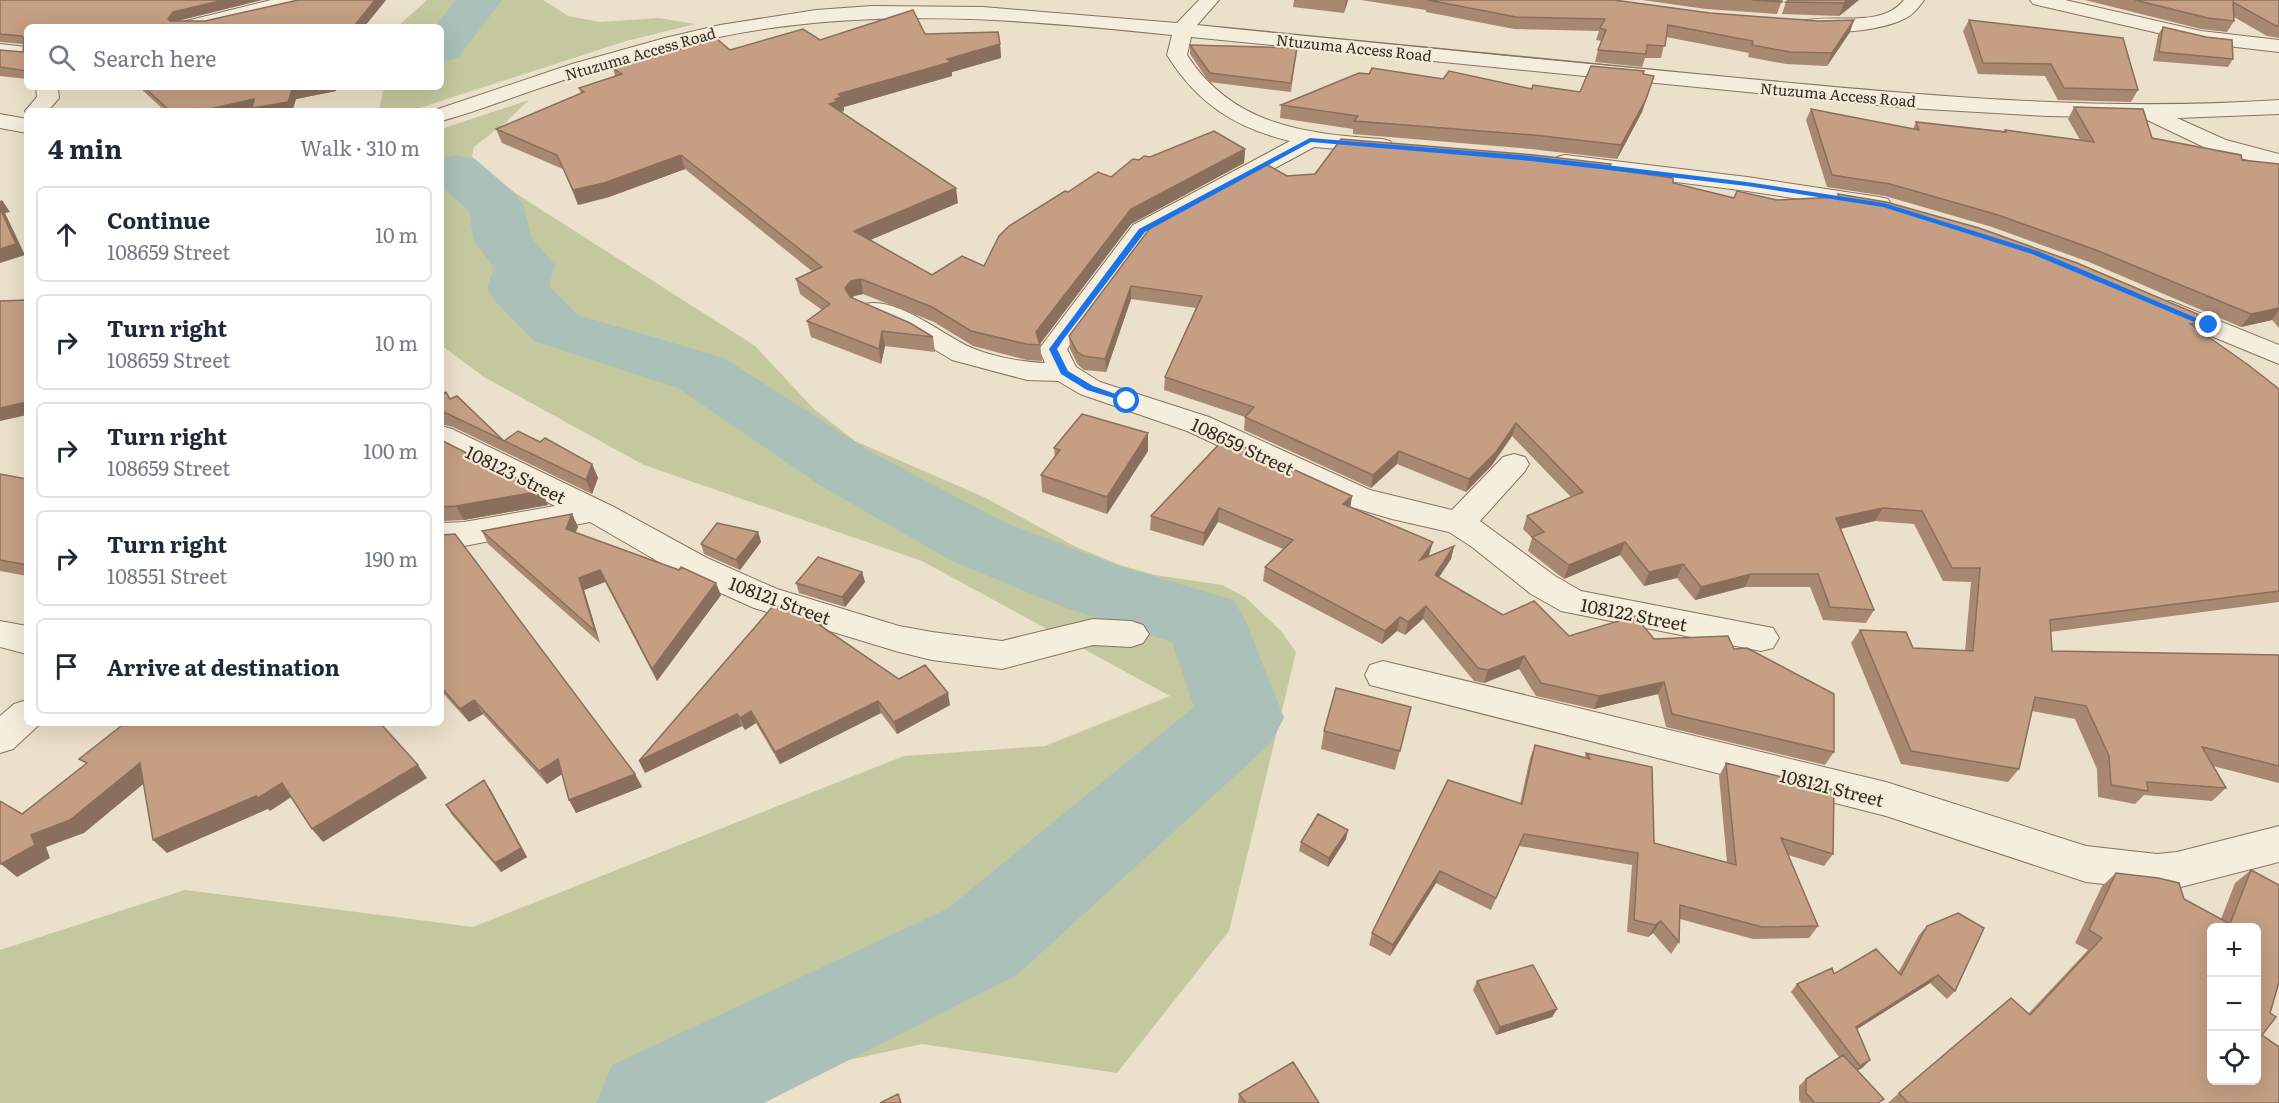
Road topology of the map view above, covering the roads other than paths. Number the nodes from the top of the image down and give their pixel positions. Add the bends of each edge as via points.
1 (303, 0) edge
2 (1209, 0) edge
3 (1914, 0) edge
4 (2040, 0) edge
5 (196, 24) edge
6 (1785, 24) edge
7 (1183, 30) junction
8 (2279, 46) edge
9 (0, 50) edge
10 (24, 52) edge
11 (47, 90) edge
12 (2279, 106) edge
13 (37, 108) edge
14 (444, 113) edge
15 (2148, 113) junction
16 (1310, 140) junction
17 (1403, 148) edge
18 (1543, 160) edge
19 (2279, 160) edge
20 (1906, 212) edge
21 (2154, 301) edge
22 (863, 304) edge
23 (2279, 355) edge
24 (1064, 372) junction
25 (444, 438) edge
26 (1514, 464) dead end
27 (591, 511) junction
28 (1459, 524) junction
29 (444, 535) edge
30 (0, 634) edge
31 (1131, 634) dead end
32 (1761, 638) dead end
33 (24, 639) edge
34 (1383, 675) dead end
35 (24, 718) edge
36 (0, 738) edge
37 (2279, 844) edge

1 - 5 street
2 - 7 street
3 - 6 street via 1905,12 1868,22
4 - 8 street via 2201,37
7 - 14 street, Ntuzuma Access Road via 950,12 885,11 808,17 666,42
7 - 15 street, Ntuzuma Access Road via 1908,101 2023,110
7 - 16 street via 1177,55 1195,83 1212,99 1273,129
9 - 10 street
11 - 13 street via 48,99
12 - 15 street, Ntuzuma Access Road
15 - 19 street via 2218,145
16 - 17 street
16 - 24 street via 1142,230 1053,349
18 - 20 street via 1747,184 1884,205
21 - 23 street
22 - 24 street, 108659 Street via 923,330 962,354 1027,370
24 - 28 street, 108659 Street via 1103,393 1198,424 1359,498
25 - 27 street, 108123 Street
26 - 28 street
27 - 29 street
27 - 31 street, 108121 Street via 695,567 766,599 899,639 1002,655 1093,632
28 - 32 street, 108122 Street via 1573,602
30 - 33 street
34 - 37 street, 108121 Street via 1886,800 2086,864 2157,872 2177,870
35 - 36 street

